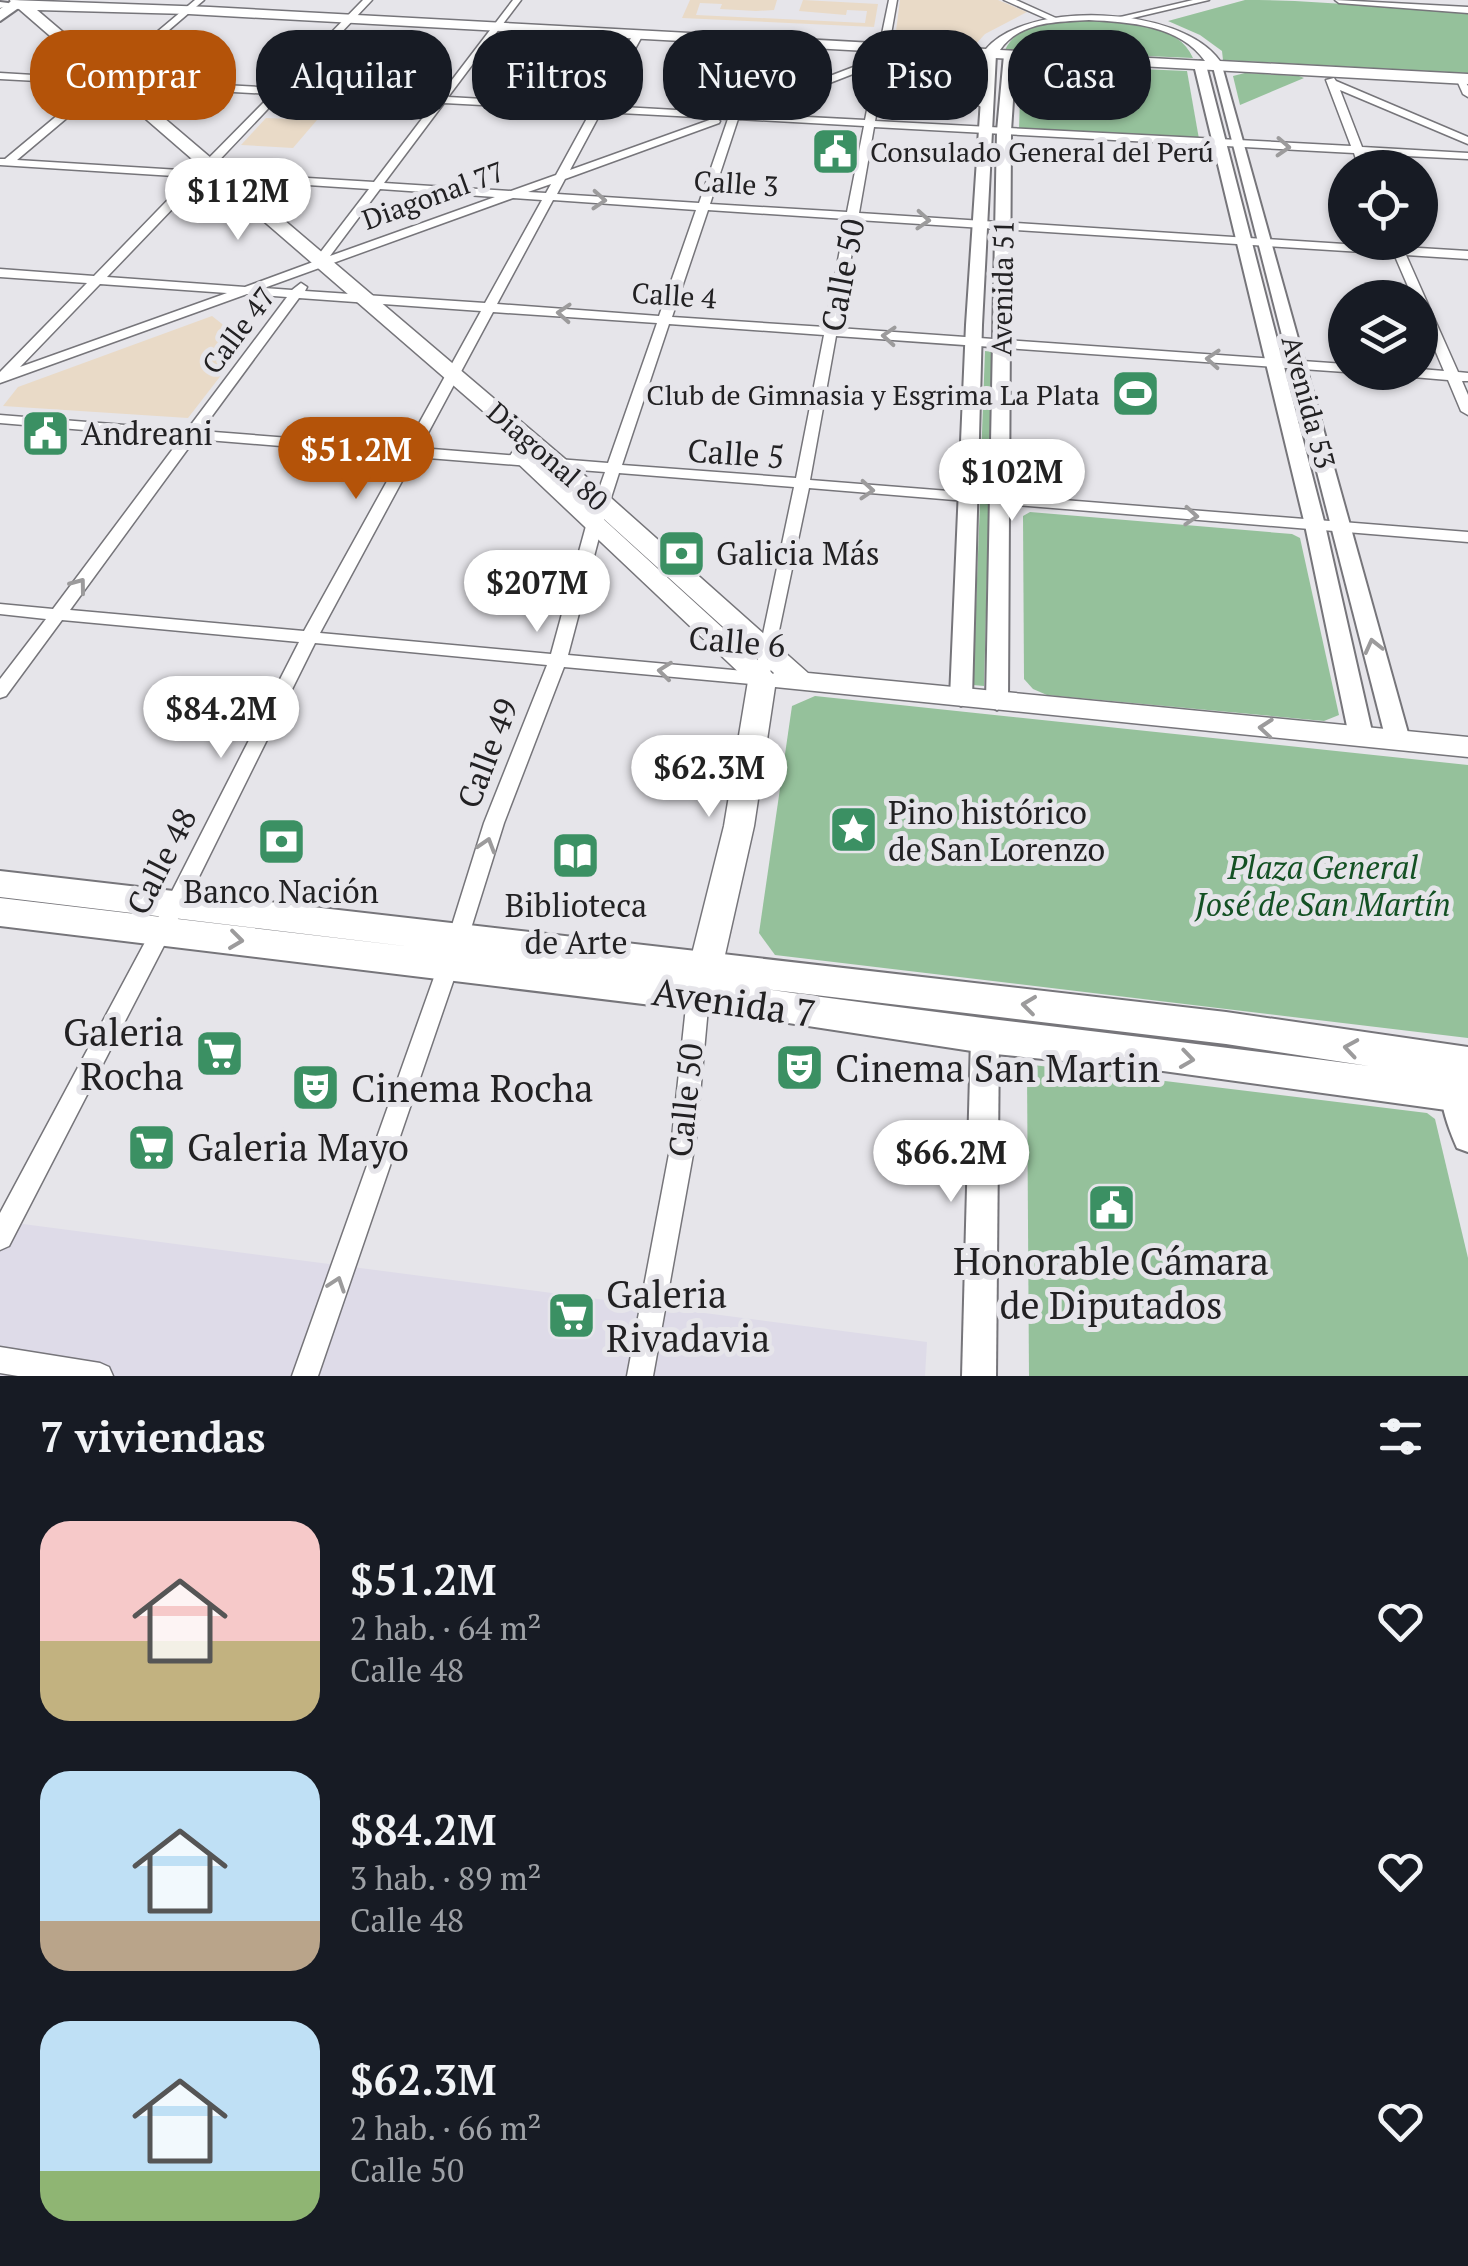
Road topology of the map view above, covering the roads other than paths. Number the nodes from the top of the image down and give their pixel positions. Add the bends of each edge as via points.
1 (368, 0) edge
2 (517, 0) edge
3 (893, 0) edge
4 (1008, 0) edge
5 (1108, 0) edge
6 (1205, 0) edge
7 (1339, 0) edge
8 (10, 5) edge
9 (1181, 6) junction
10 (193, 8) edge
11 (1092, 8) edge
12 (1468, 10) edge
13 (1052, 18) junction
14 (1116, 18) junction
15 (348, 20) junction
16 (1152, 24) junction
17 (495, 28) junction
18 (41, 30) edge
19 (166, 30) edge
20 (338, 30) edge
21 (523, 30) edge
22 (888, 30) edge
23 (663, 37) edge
24 (990, 54) junction
25 (1008, 55) edge
26 (1151, 62) edge
27 (1208, 65) junction
28 (0, 76) edge
29 (30, 77) edge
30 (1329, 77) junction
31 (1463, 78) edge
32 (1008, 80) edge
33 (452, 84) edge
34 (1468, 94) edge
35 (988, 106) edge
36 (256, 116) edge
37 (56, 120) edge
38 (148, 120) edge
39 (425, 120) edge
40 (591, 120) edge
41 (722, 120) edge
42 (733, 120) edge
43 (802, 120) edge
44 (872, 120) edge
45 (987, 120) edge
46 (871, 124) junction
47 (986, 130) junction
48 (1004, 131) junction
49 (1468, 140) edge
50 (1230, 144) junction
51 (1341, 150) edge
52 (1359, 150) edge
53 (1438, 155) edge
54 (1468, 156) edge
55 (3, 164) edge
56 (208, 172) junction
57 (562, 174) junction
58 (377, 186) junction
59 (508, 195) junction
60 (548, 196) junction
61 (707, 206) junction
62 (853, 216) junction
63 (980, 224) junction
64 (1002, 225) junction
65 (1243, 240) junction
66 (1265, 242) junction
67 (1328, 244) edge
68 (1438, 251) edge
69 (1468, 254) edge
70 (311, 268) junction
71 (0, 273) edge
72 (94, 281) junction
73 (238, 290) junction
74 (296, 294) junction
75 (338, 297) junction
76 (362, 298) junction
77 (486, 308) junction
78 (667, 320) junction
79 (831, 332) junction
80 (1438, 334) edge
81 (973, 342) junction
82 (1001, 343) junction
83 (1273, 363) junction
84 (1300, 365) junction
85 (1328, 367) edge
86 (1461, 377) edge
87 (0, 379) edge
88 (448, 381) junction
89 (1468, 410) edge
90 (0, 418) edge
91 (191, 435) junction
92 (408, 453) junction
93 (529, 463) junction
94 (560, 466) junction
95 (614, 471) junction
96 (802, 486) junction
97 (970, 498) junction
98 (999, 501) junction
99 (598, 515) junction
100 (1315, 526) junction
101 (1343, 528) junction
102 (1468, 538) edge
103 (0, 609) edge
104 (57, 614) junction
105 (309, 638) junction
106 (558, 660) junction
107 (765, 664) junction
108 (0, 692) edge
109 (960, 698) junction
110 (996, 702) junction
111 (1360, 736) junction
112 (1398, 740) junction
113 (1468, 747) edge
114 (0, 884) edge
115 (0, 912) edge
116 (168, 918) junction
117 (453, 952) junction
118 (702, 984) junction
119 (986, 1037) junction
120 (1460, 1079) edge
121 (1468, 1138) edge
122 (0, 1238) edge
123 (0, 1360) edge
124 (100, 1376) edge
125 (305, 1376) edge
126 (640, 1376) edge
127 (979, 1376) edge

1 - 15 street
2 - 17 street, Calle 47
3 - 22 street, Calle 50
4 - 13 street
5 - 14 main road
6 - 9 street
7 - 12 street
8 - 10 main road
8 - 18 main road, Diagonal 80
9 - 14 street
9 - 16 street
10 - 15 main road
10 - 19 street
11 - 13 main road
11 - 14 main road
13 - 24 main road via 1007,33
14 - 16 main road
15 - 17 main road
15 - 20 street
16 - 27 main road via 1207,50
17 - 21 main road
17 - 23 main road
17 - 33 street, Calle 47
24 - 25 main road
24 - 35 street, Avenida 51
26 - 27 main road
27 - 30 main road
27 - 50 street, Avenida 53
28 - 29 street
30 - 31 main road
30 - 49 street
30 - 52 street
31 - 34 street
32 - 48 street, Avenida 51
36 - 56 street
37 - 55 street
38 - 56 main road, Diagonal 80
39 - 58 street, Calle 47
40 - 57 street, Calle 48
41 - 57 street, Diagonal 77
42 - 61 street, Calle 49
43 - 46 street
44 - 46 street, Calle 50
45 - 47 street, Avenida 51
46 - 47 street
46 - 62 street, Calle 50
47 - 48 street
47 - 63 street, Avenida 51
48 - 50 street
48 - 64 street, Avenida 51
50 -> 51 street
50 - 65 street, Avenida 53
50 - 66 street, Avenida 53
53 - 54 street
55 - 56 street, Calle 3
56 - 58 street, Calle 3
56 - 70 main road, Diagonal 80
56 - 70 main road, Diagonal 80
56 - 72 street
57 - 59 street, Diagonal 77
57 - 60 street, Calle 48
58 - 59 street, Calle 3
58 - 70 street, Calle 47
59 - 60 street, Calle 3
59 - 70 street, Diagonal 77
60 -> 61 street, Calle 3
60 - 77 street, Calle 48
61 - 62 street, Calle 3
61 - 78 street, Calle 49
62 -> 63 street, Calle 3
62 - 79 street, Calle 50
63 - 64 street, Calle 3
63 - 81 street, Avenida 51
64 - 65 street, Calle 3
64 - 82 street, Avenida 51
65 - 66 street, Calle 3
65 - 83 street, Avenida 53
66 - 67 street, Calle 3
66 - 84 street, Avenida 53
68 - 69 street, Calle 3
70 - 73 street, Diagonal 77
70 - 74 street, Calle 47
70 - 75 main road, Diagonal 80
70 - 76 main road, Diagonal 80
71 - 72 street, Calle 4
72 - 73 street, Calle 4
72 - 87 street
73 - 74 street, Calle 4
73 - 87 street, Diagonal 77
74 - 75 street, Calle 4
74 - 91 street, Calle 47
75 - 76 street, Calle 4
75 - 88 main road, Diagonal 80
76 - 77 street, Calle 4
76 - 88 main road, Diagonal 80
78 -> 77 street, Calle 4
77 - 88 street, Calle 48
78 - 79 street, Calle 4
78 - 95 street, Calle 49
81 -> 79 street, Calle 4
79 - 96 street, Calle 50
80 - 86 street
81 - 82 street, Calle 4
81 - 97 street, Avenida 51
83 -> 82 street, Calle 4
82 - 98 street, Avenida 51
83 - 84 street, Calle 4
83 - 100 street, Avenida 53
84 - 85 street, Calle 4
84 - 101 street, Avenida 53
86 - 89 street
88 - 92 street, Calle 48
88 - 93 main road, Diagonal 80
88 - 94 main road, Diagonal 80
90 - 91 street, Calle 5
91 - 92 street, Calle 5
104 -> 91 street, Calle 47
92 - 93 street, Calle 5
92 - 105 street, Calle 48
93 - 94 street, Calle 5
93 - 99 main road, Diagonal 80
94 - 95 street, Calle 5
94 - 99 main road, Diagonal 80
95 - 96 street, Calle 5
95 - 99 street, Calle 49
96 -> 97 street, Calle 5
96 - 107 street, Calle 50
97 - 98 street, Calle 5
97 - 109 street, Avenida 51
98 -> 100 street, Calle 5
98 - 110 street, Avenida 51
99 - 106 street, Calle 49
99 - 107 main road, Diagonal 80
100 - 101 street, Calle 5
100 - 111 street, Avenida 53
101 - 102 street, Calle 5
112 -> 101 street, Avenida 53
103 - 104 street, Calle 6
104 - 105 street, Calle 6
104 - 108 street, Calle 47
105 - 106 street, Calle 6
105 - 116 street, Calle 48
107 -> 106 street, Calle 6
117 -> 106 street, Calle 49 via 494,823
107 - 109 main road, Calle 6 via 802,682
107 - 118 main road, Calle 50 via 739,826
109 - 110 main road, Calle 6
111 -> 110 main road, Calle 6
111 - 112 main road, Calle 6
112 - 113 main road, Calle 6
114 - 116 main road, Avenida 7
115 - 116 main road, Avenida 7
116 - 117 main road, Avenida 7
116 - 122 street, Calle 48
117 - 118 main road, Avenida 7
125 -> 117 street, Calle 49
118 - 119 main road, Avenida 7
120 -> 118 main road, Avenida 7 via 1226,1028
118 - 126 street, Calle 50 via 684,1138
119 -> 120 main road, Avenida 7
119 - 127 street
120 - 121 street
123 - 124 street

